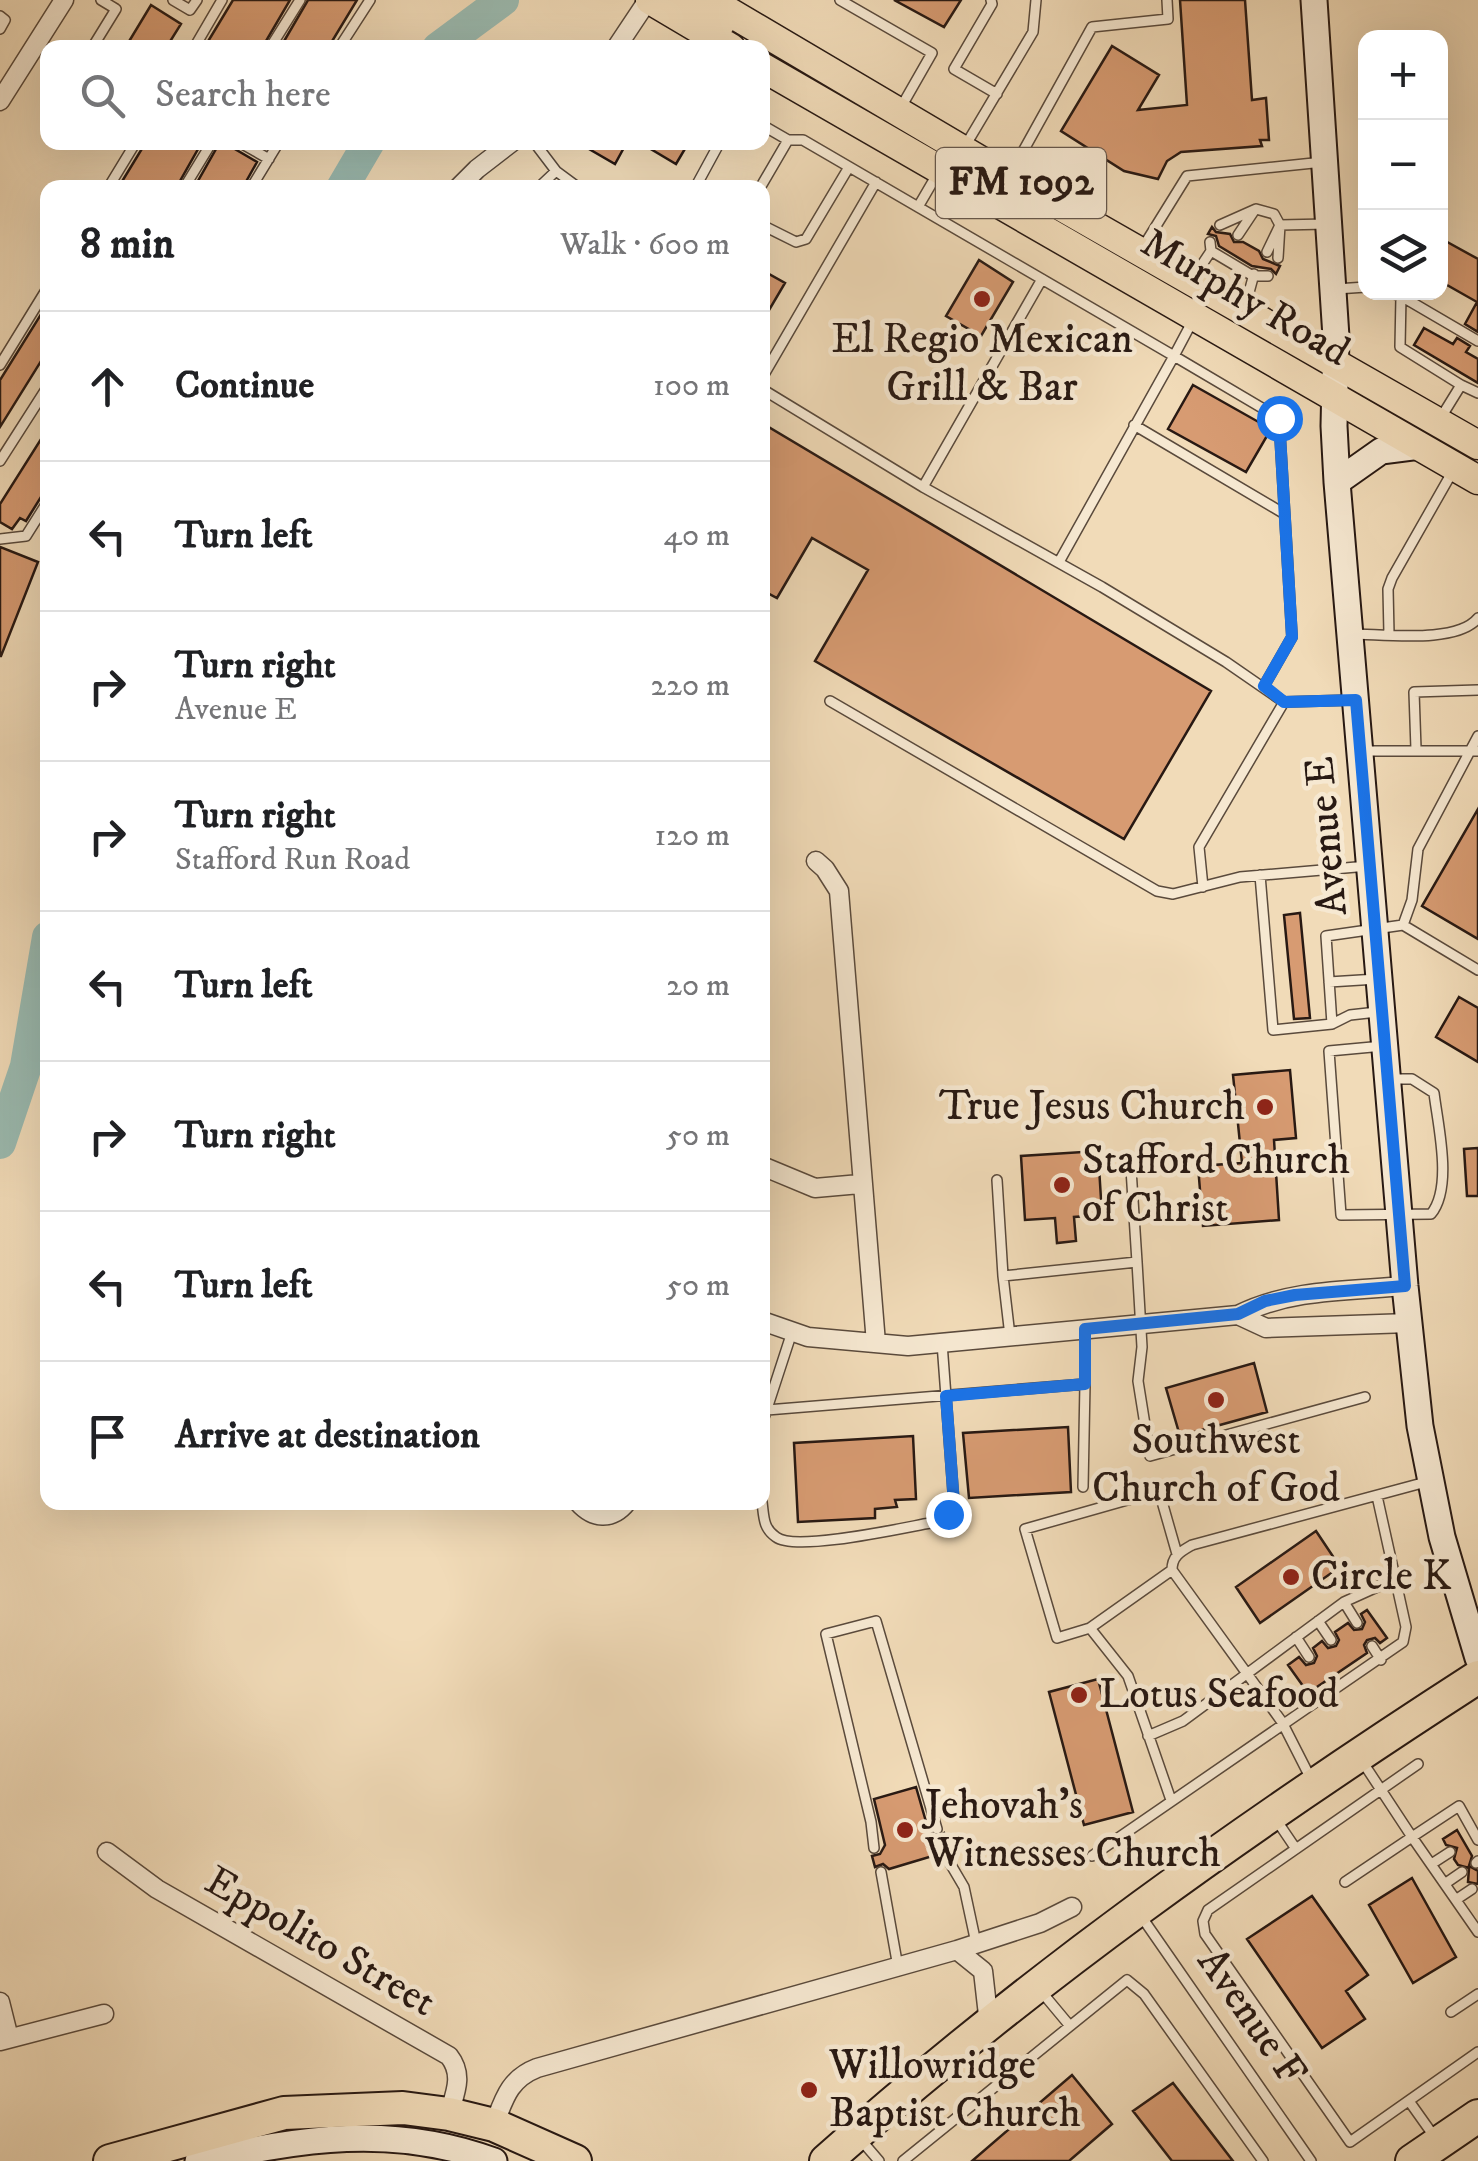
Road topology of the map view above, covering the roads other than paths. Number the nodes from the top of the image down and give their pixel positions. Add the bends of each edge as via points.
1 (64, 0) edge
2 (101, 0) edge
3 (173, 0) edge
4 (196, 0) edge
5 (222, 0) edge
6 (300, 0) edge
7 (370, 0) edge
8 (649, 0) edge
9 (680, 0) edge
10 (840, 0) edge
11 (991, 0) edge
12 (1036, 0) edge
13 (1166, 0) edge
14 (1314, 0) edge
15 (718, 2) edge
16 (0, 16) edge
17 (0, 28) edge
18 (97, 40) edge
19 (199, 40) edge
20 (275, 40) edge
21 (343, 40) edge
22 (625, 40) edge
23 (717, 40) edge
24 (749, 40) edge
25 (770, 48) edge
26 (800, 53) junction
27 (770, 70) edge
28 (770, 71) edge
29 (6, 80) edge
30 (997, 94) junction
31 (0, 102) edge
32 (898, 112) junction
33 (770, 130) edge
34 (788, 140) junction
35 (131, 150) edge
36 (207, 150) edge
37 (252, 150) edge
38 (275, 150) edge
39 (501, 150) edge
40 (540, 150) edge
41 (716, 150) edge
42 (963, 150) junction
43 (269, 160) junction
44 (1326, 161) junction
45 (849, 167) junction
46 (940, 169) junction
47 (556, 171) junction
48 (1009, 176) junction
49 (113, 180) edge
50 (189, 180) edge
51 (257, 180) edge
52 (465, 180) edge
53 (546, 180) edge
54 (568, 180) edge
55 (699, 180) edge
56 (765, 180) edge
57 (876, 182) junction
58 (918, 206) junction
59 (1256, 209) junction
60 (1330, 224) junction
61 (1280, 225) junction
62 (1220, 226) dead end
63 (770, 229) edge
64 (1101, 229) junction
65 (1238, 235) dead end
66 (1140, 251) junction
67 (1267, 252) dead end
68 (1278, 258) dead end
69 (1255, 273) junction
70 (1268, 276) dead end
71 (1042, 279) junction
72 (1191, 280) junction
73 (1358, 287) edge
74 (1333, 289) junction
75 (40, 300) edge
76 (1400, 300) edge
77 (1407, 300) edge
78 (1244, 310) junction
79 (1196, 315) junction
80 (1478, 341) edge
81 (1174, 356) junction
82 (1335, 362) junction
83 (770, 364) edge
84 (0, 365) edge
85 (1461, 385) junction
86 (1478, 393) edge
87 (770, 395) edge
88 (1334, 396) junction
89 (40, 398) edge
90 (1438, 422) junction
91 (1134, 425) junction
92 (1478, 445) edge
93 (1420, 446) junction
94 (0, 461) edge
95 (1467, 473) edge
96 (1337, 482) junction
97 (923, 487) junction
98 (1282, 513) junction
99 (40, 514) edge
100 (0, 539) edge
101 (1059, 562) junction
102 (1478, 618) edge
103 (1351, 634) junction
104 (1389, 634) junction
105 (1264, 686) junction
106 (1478, 690) edge
107 (1356, 700) junction
108 (830, 701) dead end
109 (1284, 702) junction
110 (1478, 736) edge
111 (1416, 749) junction
112 (1361, 750) junction
113 (1474, 750) edge
114 (816, 860) dead end
115 (1370, 866) junction
116 (1260, 874) junction
117 (1203, 887) junction
118 (1402, 925) junction
119 (1375, 931) junction
120 (1478, 970) edge
121 (1379, 978) junction
122 (1329, 982) junction
123 (1383, 1012) junction
124 (1332, 1024) junction
125 (1386, 1046) junction
126 (1388, 1079) junction
127 (770, 1169) edge
128 (1132, 1169) dead end
129 (997, 1180) dead end
130 (860, 1184) junction
131 (1399, 1214) junction
132 (1137, 1262) junction
133 (1004, 1276) junction
134 (1405, 1286) junction
135 (1238, 1314) junction
136 (1409, 1323) junction
137 (770, 1324) edge
138 (1140, 1324) junction
139 (1085, 1329) junction
140 (792, 1332) junction
141 (1010, 1336) junction
142 (876, 1343) junction
143 (942, 1343) junction
144 (1085, 1384) junction
145 (946, 1396) junction
146 (1365, 1397) dead end
147 (770, 1401) edge
148 (770, 1410) edge
149 (1429, 1481) junction
150 (1083, 1487) dead end
151 (1377, 1496) junction
152 (585, 1510) edge
153 (620, 1510) edge
154 (763, 1510) edge
155 (1177, 1554) junction
156 (1172, 1570) junction
157 (1397, 1578) junction
158 (1344, 1602) junction
159 (1318, 1620) junction
160 (1357, 1623) dead end
161 (1090, 1628) junction
162 (1296, 1637) junction
163 (1331, 1640) dead end
164 (1372, 1646) dead end
165 (1309, 1657) dead end
166 (1478, 1658) edge
167 (1381, 1660) junction
168 (1347, 1663) dead end
169 (1247, 1672) junction
170 (1355, 1675) junction
171 (1323, 1678) dead end
172 (1478, 1678) edge
173 (1330, 1690) junction
174 (1282, 1722) junction
175 (1148, 1736) junction
176 (1358, 1754) junction
177 (1418, 1764) dead end
178 (1314, 1784) junction
179 (1382, 1789) junction
180 (1171, 1800) junction
181 (1271, 1812) junction
182 (937, 1829) dead end
183 (1412, 1837) junction
184 (1477, 1838) edge
185 (1464, 1843) dead end
186 (874, 1848) dead end
187 (1296, 1848) junction
188 (107, 1852) dead end
189 (1450, 1852) dead end
190 (944, 1853) dead end
191 (1092, 1856) dead end
192 (1433, 1863) junction
193 (881, 1872) dead end
194 (1462, 1872) dead end
195 (1345, 1882) dead end
196 (1446, 1882) junction
197 (1472, 1889) dead end
198 (1457, 1899) junction
199 (1072, 1907) dead end
200 (1137, 1910) junction
201 (1478, 1910) edge
202 (1468, 1916) junction
203 (1478, 1930) edge
204 (976, 1944) junction
205 (958, 1950) junction
206 (898, 1967) junction
207 (1038, 1986) junction
208 (1478, 1994) edge
209 (0, 2002) edge
210 (1451, 2012) dead end
211 (104, 2014) dead end
212 (989, 2024) junction
213 (1070, 2026) junction
214 (5, 2040) edge
215 (1478, 2052) edge
216 (1409, 2100) junction
217 (449, 2114) junction
218 (1478, 2116) edge
219 (494, 2126) junction
220 (856, 2134) junction
221 (1425, 2152) edge
222 (110, 2161) edge
223 (198, 2161) edge
224 (494, 2161) edge
225 (575, 2161) edge
226 (826, 2161) edge
227 (879, 2161) edge
228 (904, 2161) edge
229 (1263, 2161) edge
230 (1311, 2161) edge

1 - 29 street
2 - 18 lane via 116,9
3 - 4 lane via 190,10
5 - 19 lane
6 - 20 lane
7 - 21 lane
8 - 22 street
8 - 23 main road
9 - 24 main road
10 - 32 lane via 932,53
11 - 30 lane via 954,70
12 - 30 lane via 1032,32
13 - 48 lane via 1168,19 1092,27
14 - 44 street, Avenue E
15 - 26 main road, Murphy Road / FM 1092
16 - 17 lane
25 - 26 main road
26 - 32 main road, Murphy Road / FM 1092
27 - 32 main road via 811,79 877,114
28 - 46 main road, Murphy Road / FM 1092
29 - 31 street
30 - 42 lane
32 - 42 main road, Murphy Road / FM 1092
33 - 34 lane
34 - 45 lane via 803,140
34 - 56 lane
35 - 49 lane
36 - 50 lane
37 - 43 lane
38 - 43 lane
39 - 52 street
40 - 47 lane
41 - 55 lane
42 - 48 main road, Murphy Road / FM 1092
43 - 51 lane
44 - 60 street, Avenue E
44 - 66 lane via 1187,176
45 - 57 lane
45 - 63 lane via 806,238 796,242
46 - 58 lane
46 - 64 main road via 967,165 1074,227
46 - 79 main road, Murphy Road / FM 1092
47 - 53 lane
47 - 54 lane
48 - 64 main road, Murphy Road / FM 1092
57 - 58 lane
57 - 83 lane
58 - 71 lane
59 - 61 lane via 1274,214
59 - 62 lane
59 - 65 lane
60 - 61 lane
60 - 74 street, Avenue E
61 - 67 lane
61 - 68 lane
64 - 66 main road, Murphy Road / FM 1092
66 - 72 main road, Murphy Road / FM 1092
69 - 70 lane
69 - 72 lane via 1210,247
69 - 78 lane
71 - 81 lane
71 - 97 lane
72 - 78 main road, Murphy Road / FM 1092
73 - 74 lane
74 - 82 street, Avenue E
75 - 84 lane
76 - 85 lane via 1400,347
77 - 80 lane
78 - 82 main road, Murphy Road / FM 1092
79 - 81 lane
79 - 88 main road, Murphy Road / FM 1092
81 - 91 lane
81 - 98 lane via 1279,418
82 - 88 street, Avenue E
82 - 90 main road, Murphy Road / FM 1092
85 - 86 lane
85 - 90 lane
87 - 97 lane
88 - 93 main road, Murphy Road / FM 1092
88 - 96 street, Avenue E
89 - 94 lane
90 - 92 main road, Murphy Road / FM 1092
91 - 98 lane
91 - 101 lane
93 - 95 main road, Murphy Road / FM 1092
93 - 96 street via 1380,451
95 - 104 lane via 1392,578
96 - 103 street, Avenue E
97 - 101 lane
98 - 105 lane via 1292,637
99 - 100 lane via 26,536
101 - 105 lane
102 - 104 lane via 1454,634
103 - 104 lane
103 - 107 street, Avenue E
105 - 109 lane
106 - 111 lane via 1414,692
107 - 109 lane
107 - 112 street, Avenue E
108 - 117 lane via 1158,891
109 - 117 lane via 1199,847
110 - 113 lane
111 - 112 lane
111 - 113 lane
112 - 115 street, Avenue E
113 - 118 lane via 1418,849
114 - 130 street via 839,891
115 - 116 lane
115 - 119 street, Avenue E
116 - 117 lane
116 - 124 lane via 1273,1030
118 - 119 lane
118 - 120 lane
119 - 121 street, Avenue E
119 - 122 lane via 1326,936
121 - 122 lane
121 - 123 street, Avenue E
122 - 124 lane
123 - 124 lane
123 - 125 street, Avenue E
125 - 126 street, Avenue E
125 - 131 lane via 1330,1050 1341,1215
126 - 131 street, Avenue E
126 - 131 lane via 1412,1079 1434,1092 1443,1188 1430,1214
127 - 130 street via 815,1188
128 - 132 lane
129 - 133 lane
130 - 142 street
131 - 134 street, Avenue E
132 - 133 lane
132 - 138 lane
133 - 141 lane
134 - 135 street via 1295,1295
134 - 136 street, Avenue E
135 - 136 street via 1266,1328
135 - 138 street
136 - 149 street, Avenue E
137 - 140 street
138 - 139 street
138 - 146 lane via 1138,1381 1150,1456
139 - 141 street
139 - 144 lane
140 - 142 street
140 - 147 lane
141 - 143 street
142 - 143 street
143 - 145 lane
144 - 145 lane
144 - 150 lane
145 - 148 lane
145 - 154 lane via 954,1504 948,1514 930,1523 800,1544 778,1540 765,1526
149 - 151 lane
149 - 166 street, Avenue E
151 - 155 lane
151 - 157 lane
152 - 153 street via 606,1517
155 - 156 lane
155 - 161 lane via 1160,1491 1025,1529 1057,1638
156 - 161 lane
156 - 169 lane
157 - 158 lane
157 - 167 lane via 1406,1627 1402,1642
158 - 159 lane
158 - 160 lane
159 - 162 lane
159 - 163 lane
161 - 175 lane via 1128,1676
162 - 165 lane
162 - 169 lane
164 - 167 lane
167 - 170 lane
168 - 170 lane
169 - 174 lane
169 - 175 lane via 1183,1722
170 - 173 lane
171 - 173 lane
172 - 176 highway
173 - 174 lane
174 - 178 lane
174 - 180 lane
175 - 180 lane
176 - 178 highway
176 - 179 lane
177 - 179 lane
178 - 181 highway
179 - 183 lane
179 - 187 lane
180 - 191 lane
181 - 187 lane
181 - 200 highway
182 - 186 lane via 876,1621 826,1634
183 - 184 lane via 1460,1806
183 - 192 lane
183 - 195 lane
184 - 185 lane
187 - 216 lane via 1208,1910 1205,1934 1350,2142
188 - 217 street, Eppolito Street via 157,1889 449,2056 458,2081
189 - 192 lane
190 - 204 lane via 964,1886
192 - 196 lane
193 - 206 lane
194 - 196 lane
196 - 198 lane
197 - 198 lane
198 - 202 lane
199 - 204 street
200 - 207 highway
200 - 230 lane, Avenue F
201 - 202 lane
202 - 203 lane
204 - 205 street
205 - 206 street
205 - 212 street via 983,1971
206 - 219 street via 519,2075
207 - 212 highway
207 - 213 lane
208 - 210 lane
209 - 214 street
211 - 214 street
212 - 220 highway
213 - 228 lane
213 - 229 lane via 1127,1980 1144,1994
215 - 216 lane
216 - 221 lane
217 - 219 highway
217 - 222 highway via 404,2108 284,2113
218 - 221 highway
219 - 225 highway
220 - 226 highway
220 - 227 lane
223 - 224 street via 326,2137 381,2137

